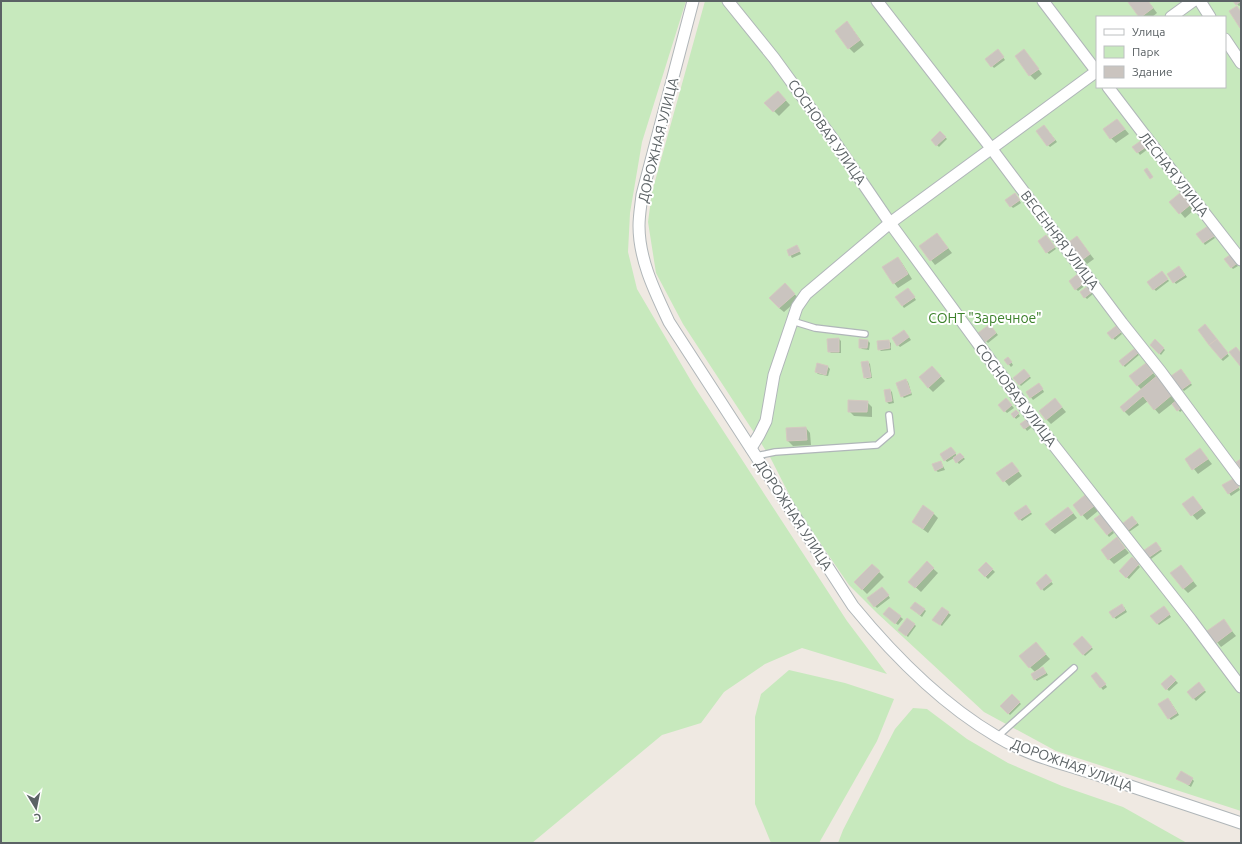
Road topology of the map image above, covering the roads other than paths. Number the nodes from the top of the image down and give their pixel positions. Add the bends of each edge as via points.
1 (693, 1) edge
2 (728, 1) edge
3 (877, 1) edge
4 (1043, 1) edge
5 (1193, 1) edge
6 (1200, 1) edge
7 (1172, 16) edge
8 (1209, 16) edge
9 (1226, 40) edge
10 (1241, 63) edge
11 (1096, 70) edge
12 (1096, 72) edge
13 (1109, 88) edge
14 (991, 148) junction
15 (890, 223) junction
16 (1241, 260) edge
17 (792, 321) junction
18 (865, 334) dead end
19 (889, 415) dead end
20 (753, 452) junction
21 (1241, 480) edge
22 (1074, 668) dead end
23 (1241, 687) edge
24 (996, 737) junction
25 (1241, 823) edge

1 - 20 street, ДОРОЖНАЯ УЛИЦА via 642,195 639,226 651,285 669,322
2 - 15 street, СОСНОВАЯ УЛИЦА via 774,58
3 - 14 street, ВЕСЕННЯЯ УЛИЦА
4 - 11 street
5 - 7 street
6 - 8 street
9 - 10 street
12 - 14 street
13 - 16 street, ЛЕСНАЯ УЛИЦА
14 - 15 street
14 - 21 street, ВЕСЕННЯЯ УЛИЦА
15 - 17 street via 806,294 797,307
15 - 23 street, СОСНОВАЯ УЛИЦА via 1034,420
17 - 18 lane via 815,328
17 - 20 street via 774,375 766,421
19 - 20 lane via 890,433 877,445
20 - 24 street, ДОРОЖНАЯ УЛИЦА via 853,606 880,638 943,699
22 - 24 lane
24 - 25 street, ДОРОЖНАЯ УЛИЦА via 1032,753

